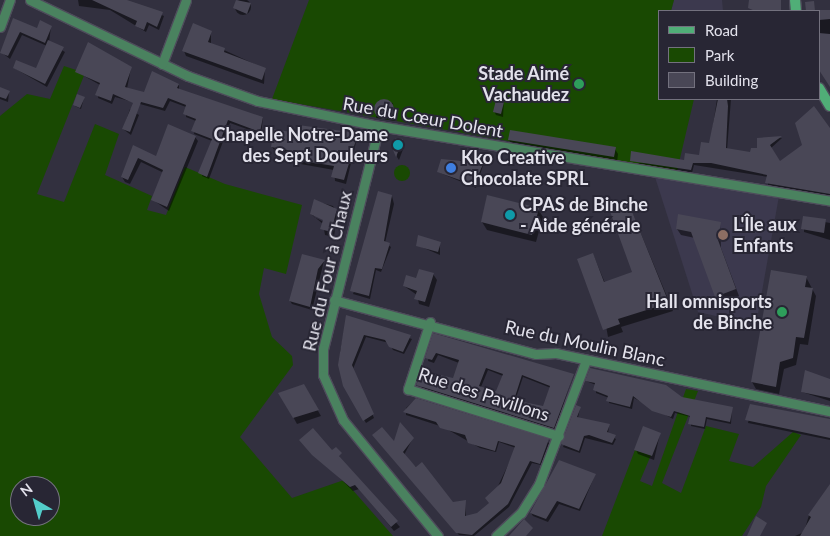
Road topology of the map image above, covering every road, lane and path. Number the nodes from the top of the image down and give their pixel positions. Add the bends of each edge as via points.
1 (10, 0) edge
2 (30, 0) edge
3 (186, 0) edge
4 (0, 27) edge
5 (162, 64) junction
6 (820, 90) edge
7 (830, 106) edge
8 (379, 126) junction
9 (830, 201) edge
10 (334, 300) junction
11 (430, 322) junction
12 (586, 360) junction
13 (830, 411) edge
14 (559, 436) junction
15 (438, 536) edge
16 (496, 536) edge

1 - 4 street
2 - 5 street, Rue du Cœur Dolent
3 - 5 street
5 - 8 street, Rue du Cœur Dolent via 258,101
6 - 7 main road
8 - 9 street, Rue du Cœur Dolent
8 - 10 street, Rue du Four à Chaux
10 - 11 street, Rue du Moulin Blanc
10 - 15 street, Rue du Four à Chaux via 322,359 333,405
11 - 12 street, Rue du Moulin Blanc via 536,354
11 - 14 street, Rue des Pavillons via 408,389
12 - 13 street, Rue du Moulin Blanc
12 - 14 street
14 - 16 street via 527,504

